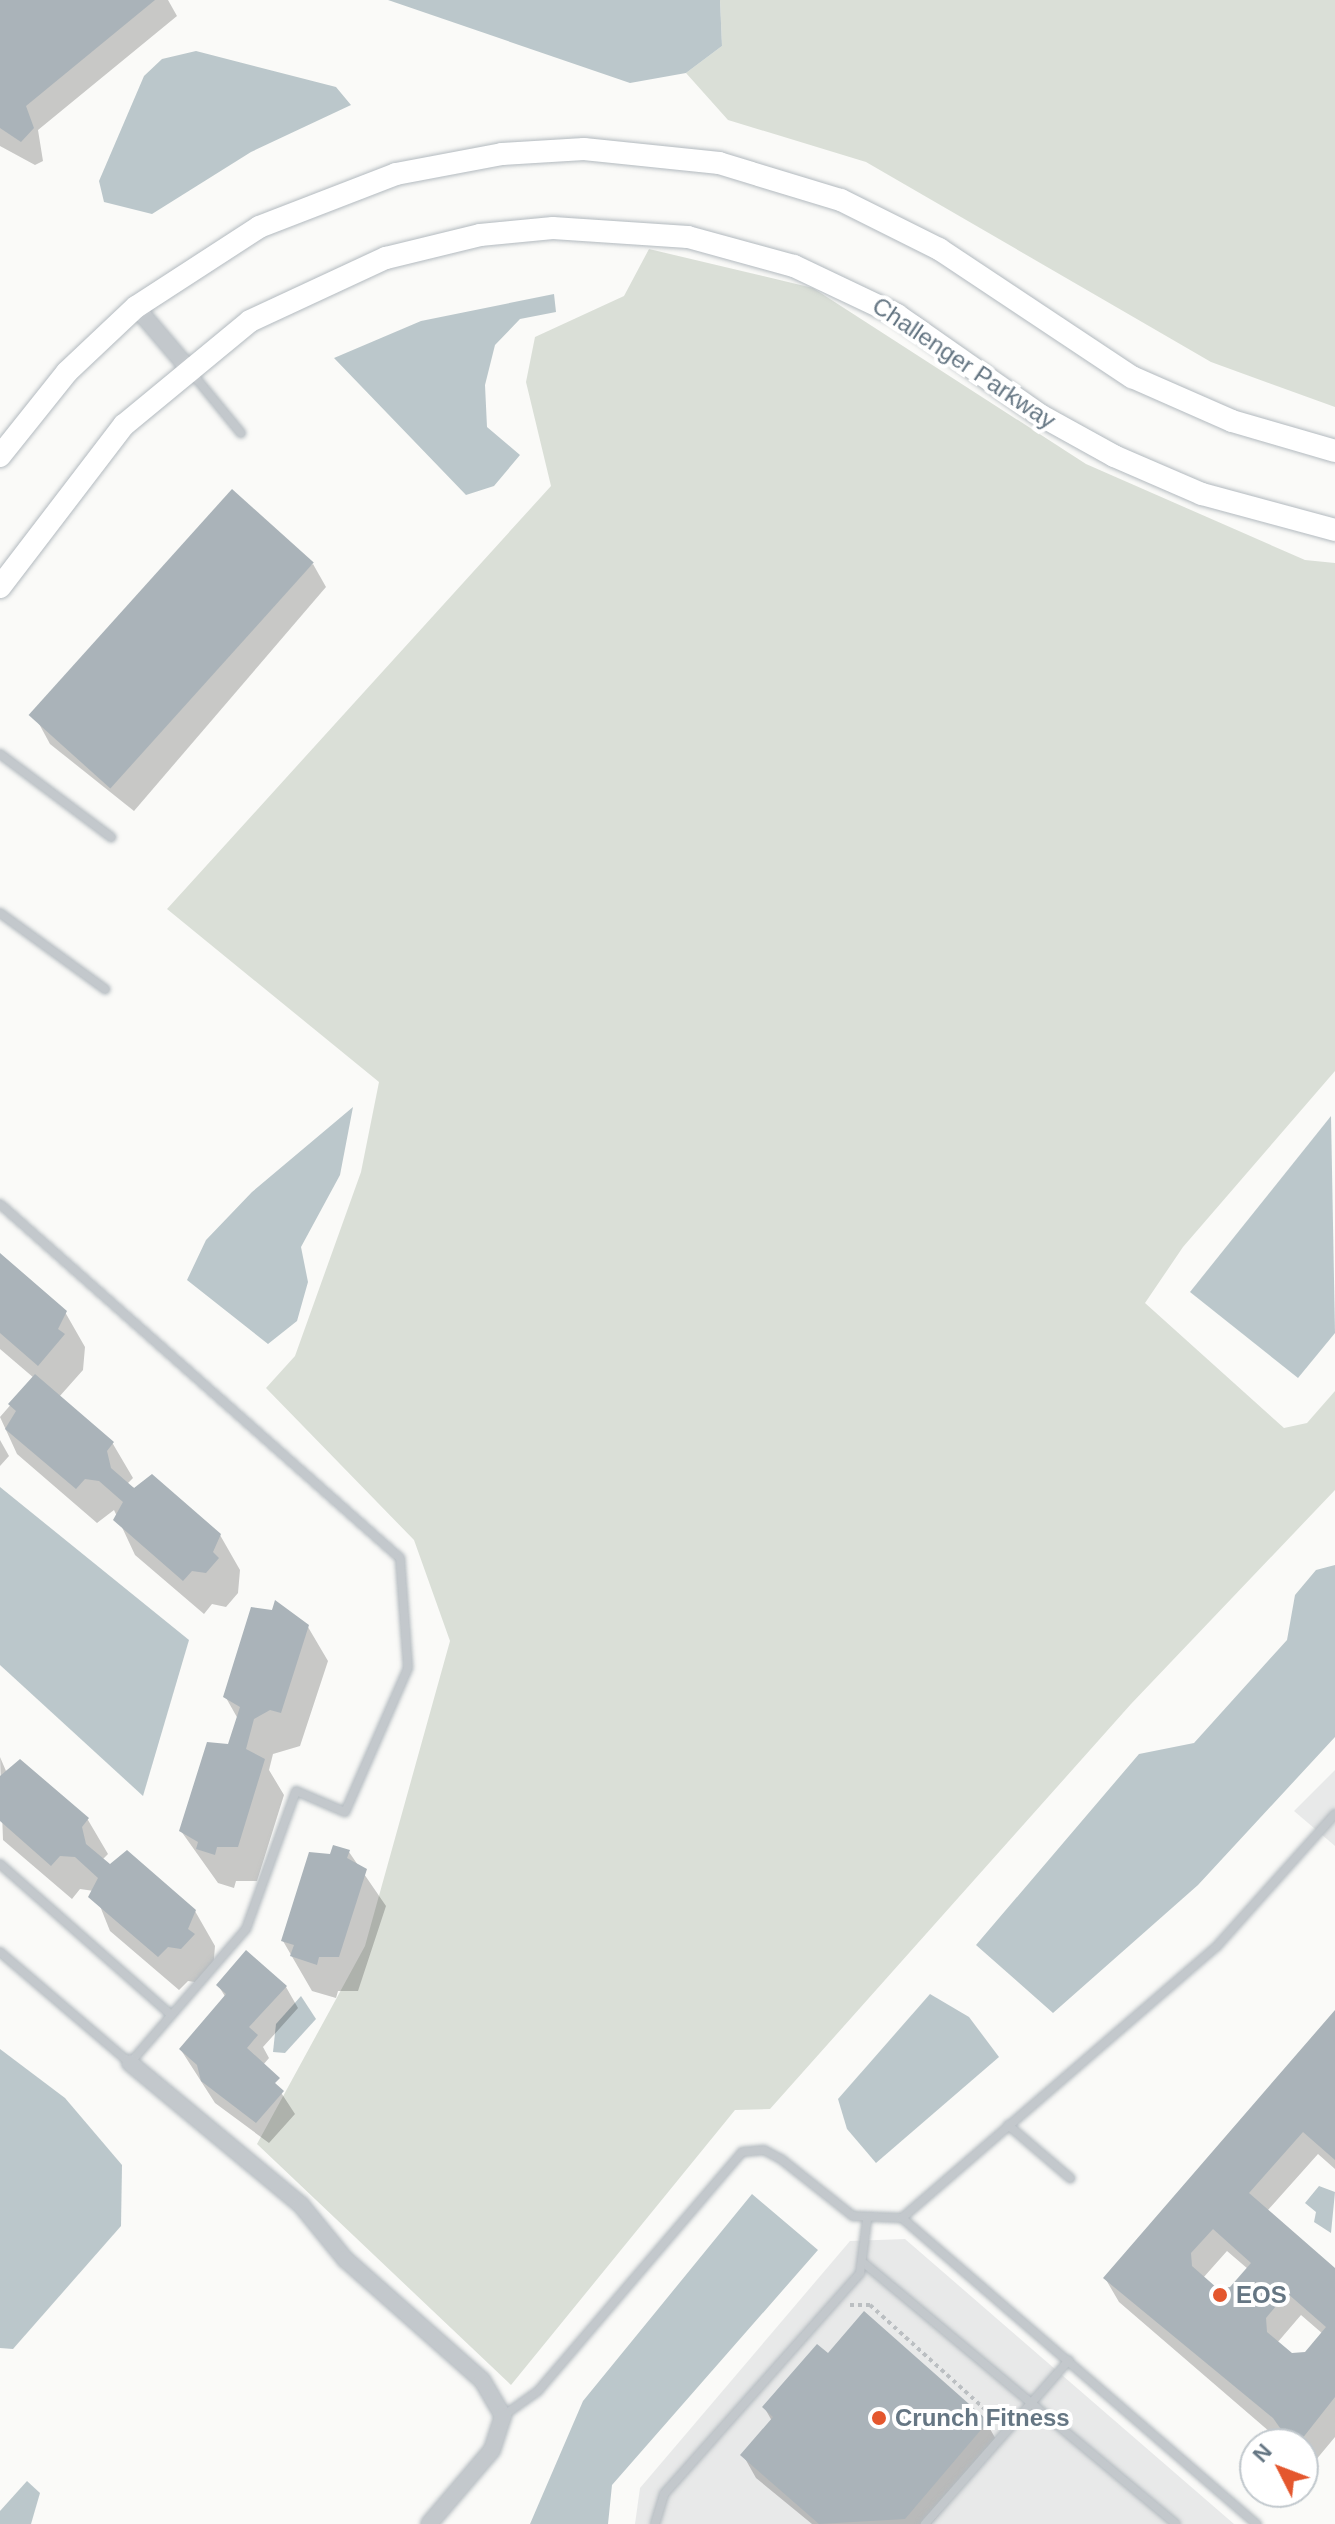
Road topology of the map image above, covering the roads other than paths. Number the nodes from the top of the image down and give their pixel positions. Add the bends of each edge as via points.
1 (136, 307) junction
2 (187, 367) junction
3 (241, 433) dead end
4 (1335, 451) edge
5 (0, 456) edge
6 (1335, 530) edge
7 (0, 587) edge
8 (0, 754) edge
9 (111, 837) dead end
10 (0, 913) edge
11 (105, 989) dead end
12 (0, 1204) edge
13 (1333, 1821) edge
14 (0, 1864) edge
15 (0, 1952) edge
16 (171, 2015) junction
17 (130, 2063) junction
18 (1008, 2125) junction
19 (1070, 2178) dead end
20 (902, 2218) junction
21 (867, 2220) junction
22 (865, 2264) junction
23 (1069, 2360) junction
24 (1033, 2399) junction
25 (503, 2416) junction
26 (429, 2524) edge
27 (655, 2524) edge
28 (925, 2524) edge
29 (1175, 2524) edge
30 (1257, 2524) edge

1 - 2 street
1 - 4 main road via 259,227 396,174 534,151 675,156 764,174 850,204 939,249 1141,382 1232,421
1 - 5 main road via 67,372
2 - 3 lane
2 - 6 main road, Challenger Parkway via 298,294 419,248 544,228 661,232 760,254 829,280 1114,456 1220,500
2 - 7 main road, Challenger Parkway via 99,453
8 - 9 lane
10 - 11 lane
12 - 16 lane via 400,1558 408,1668 345,1812 296,1791 246,1929
13 - 18 lane via 1217,1946
14 - 16 lane
15 - 17 lane
16 - 17 lane
17 - 25 street via 301,2205 345,2259 482,2380
18 - 19 lane
18 - 20 lane
20 - 21 lane
20 - 23 lane
21 - 22 lane
21 - 25 lane via 835,2206 781,2159 764,2150 742,2152 538,2391
22 - 24 lane via 1013,2391
22 - 27 lane via 664,2494
23 - 24 lane
23 - 30 lane
24 - 28 lane
24 - 29 lane
25 - 26 street via 492,2450

